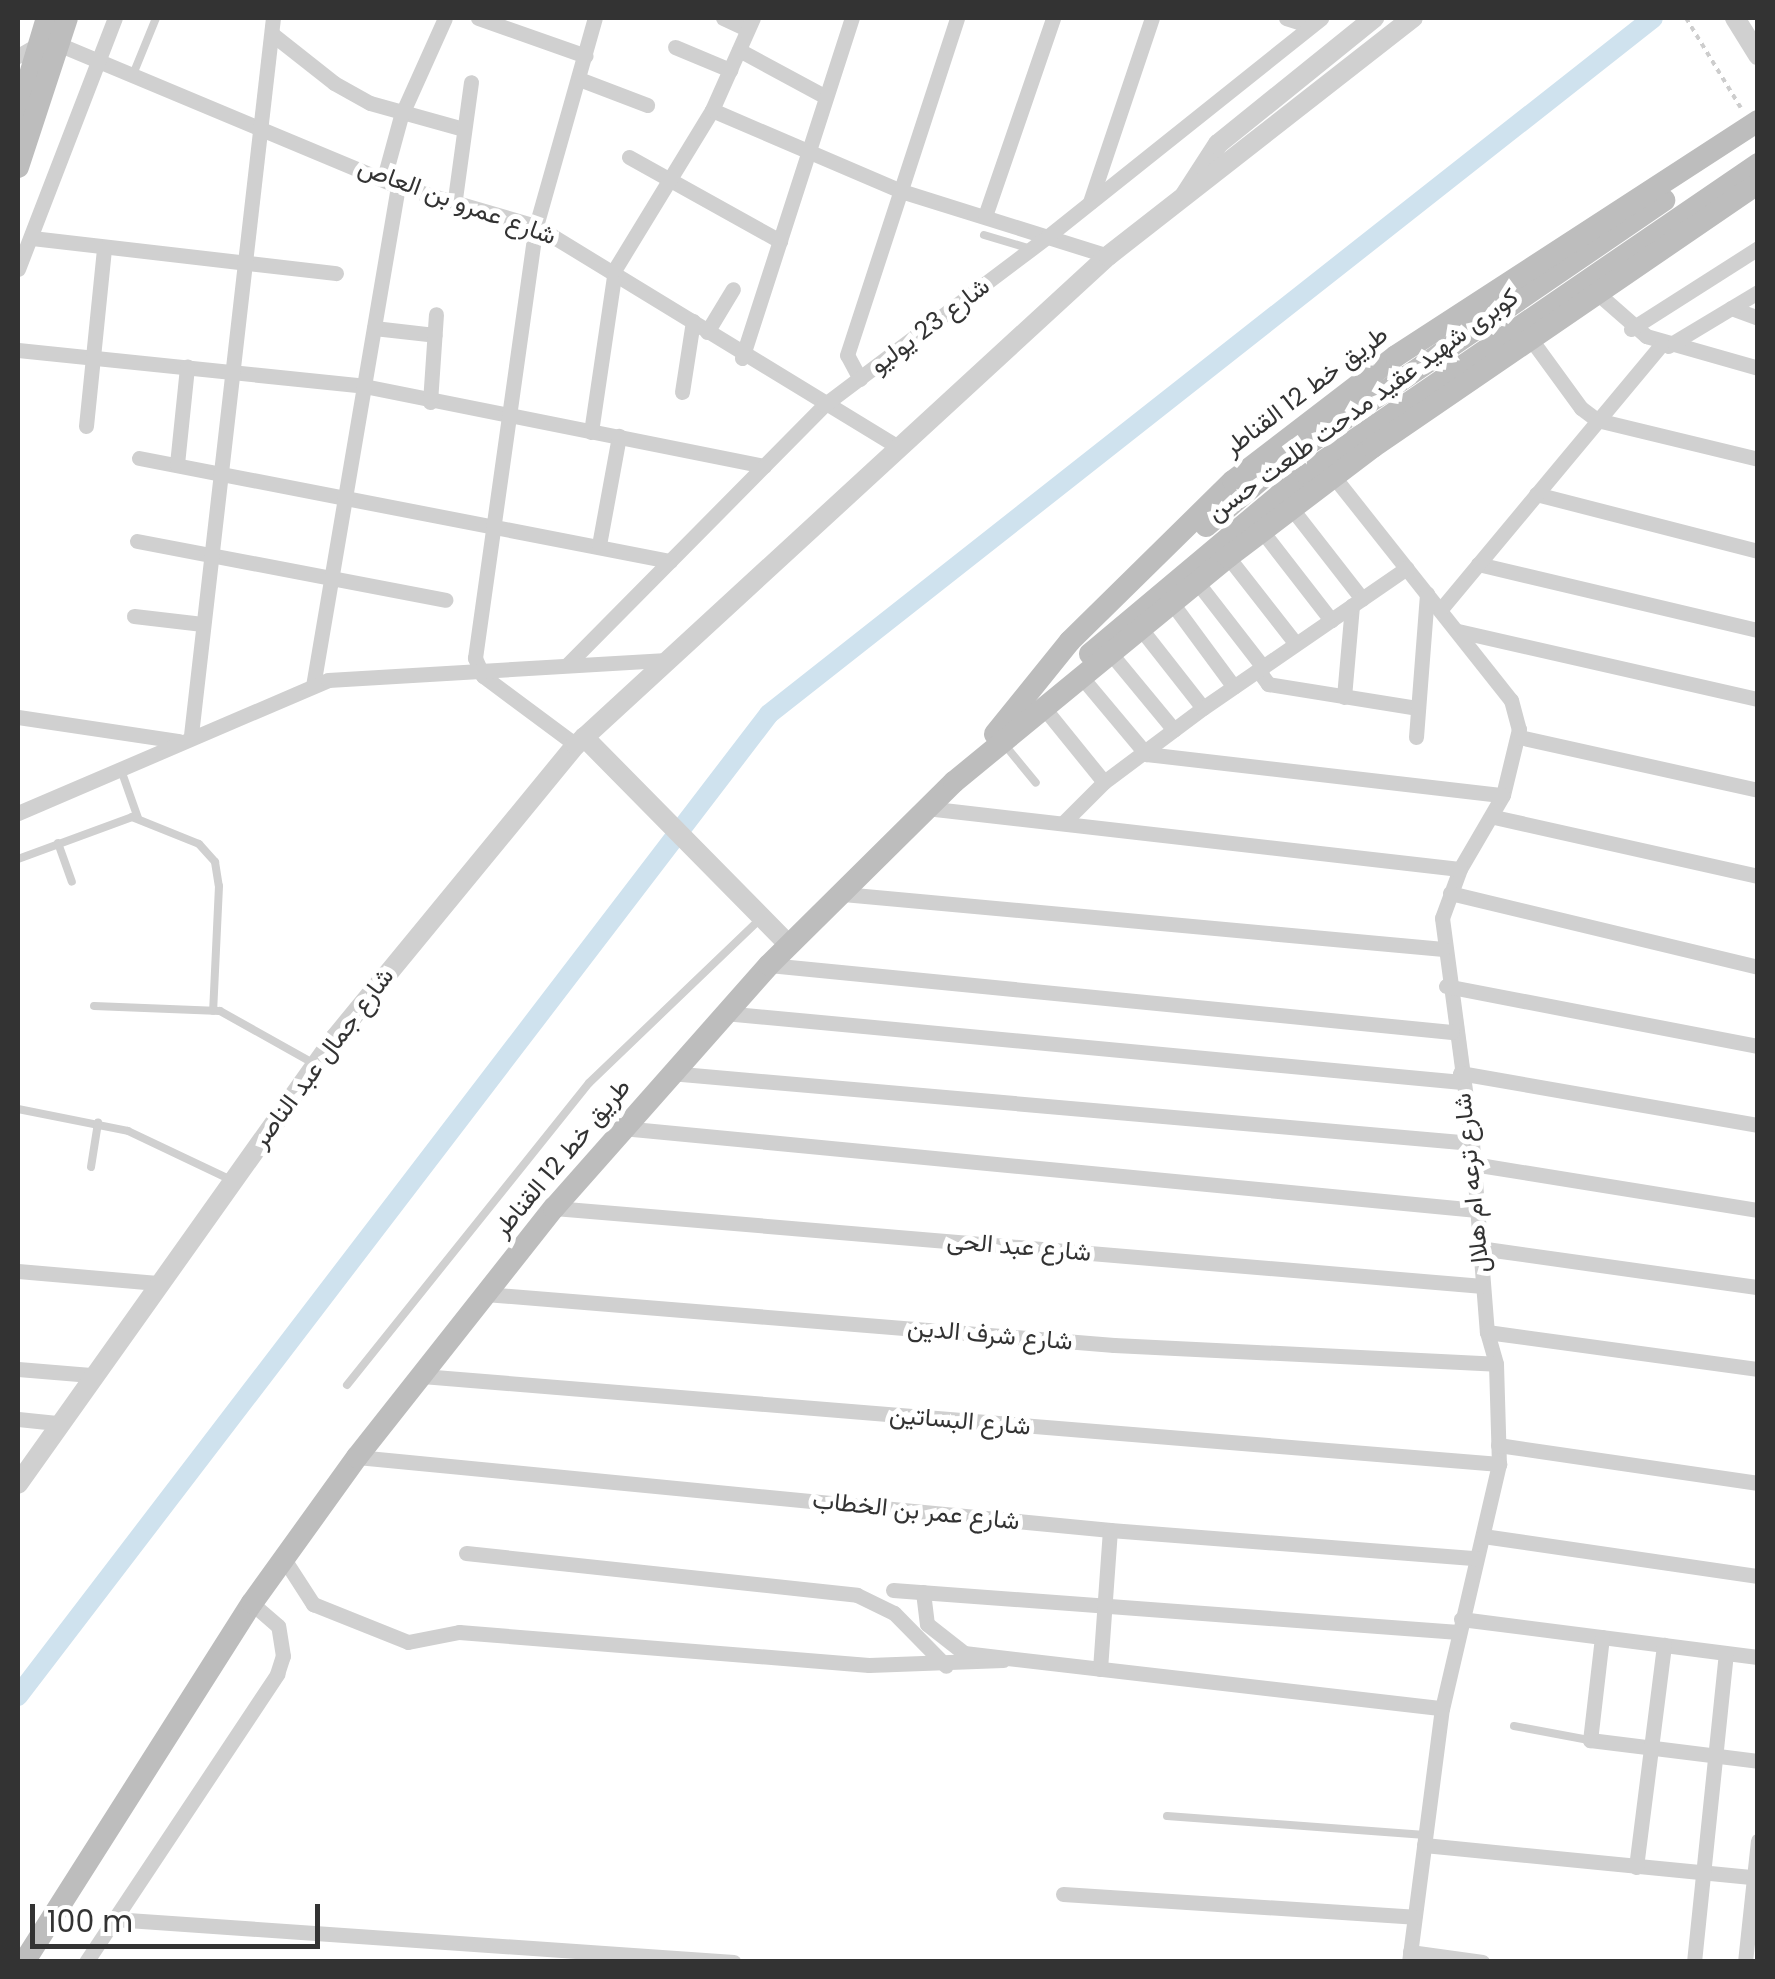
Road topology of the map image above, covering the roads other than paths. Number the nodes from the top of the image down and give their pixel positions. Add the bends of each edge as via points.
1 (47, 18) edge
2 (68, 18) edge
3 (114, 18) edge
4 (156, 18) edge
5 (445, 18) edge
6 (478, 18) edge
7 (595, 18) edge
8 (723, 18) edge
9 (852, 18) edge
10 (957, 18) edge
11 (1052, 18) edge
12 (1152, 18) edge
13 (1286, 18) edge
14 (1374, 18) edge
15 (1413, 18) edge
16 (1734, 18) edge
17 (1748, 18) edge
18 (1316, 22) edge
19 (750, 23) edge
20 (273, 26) edge
21 (1758, 34) edge
22 (49, 44) junction
23 (675, 47) dead end
24 (739, 50) junction
25 (1758, 55) edge
26 (18, 56) edge
27 (586, 56) junction
28 (101, 59) junction
29 (730, 70) junction
30 (134, 72) junction
31 (579, 79) junction
32 (470, 82) dead end
33 (824, 96) junction
34 (647, 105) dead end
35 (712, 110) junction
36 (18, 115) edge
37 (401, 116) junction
38 (1750, 116) edge
39 (264, 126) junction
40 (463, 128) junction
41 (1758, 140) edge
42 (808, 152) junction
43 (629, 157) dead end
44 (1758, 164) edge
45 (18, 166) edge
46 (672, 181) junction
47 (390, 182) junction
48 (1758, 183) edge
49 (901, 191) junction
50 (1184, 198) junction
51 (1090, 202) junction
52 (454, 206) junction
53 (986, 216) junction
54 (536, 226) junction
55 (984, 235) dead end
56 (1048, 237) junction
57 (32, 238) junction
58 (780, 241) junction
59 (104, 248) junction
60 (1758, 248) edge
61 (1031, 250) junction
62 (1108, 256) junction
63 (248, 262) junction
64 (615, 268) junction
65 (18, 269) edge
66 (336, 273) dead end
67 (733, 289) dead end
68 (1596, 292) junction
69 (1758, 292) edge
70 (1731, 308) junction
71 (436, 314) dead end
72 (1758, 318) edge
73 (693, 321) junction
74 (374, 328) junction
75 (1631, 328) junction
76 (707, 332) junction
77 (435, 335) junction
78 (1530, 338) junction
79 (1665, 345) junction
80 (18, 350) edge
81 (90, 357) junction
82 (742, 358) junction
83 (187, 367) junction
84 (1758, 368) edge
85 (233, 370) junction
86 (860, 379) junction
87 (364, 386) junction
88 (682, 392) dead end
89 (430, 402) junction
90 (824, 405) junction
91 (508, 414) junction
92 (1597, 420) junction
93 (86, 426) dead end
94 (591, 432) junction
95 (619, 436) junction
96 (898, 448) junction
97 (139, 458) dead end
98 (1758, 459) edge
99 (177, 464) junction
100 (764, 466) junction
101 (222, 472) junction
102 (1334, 477) junction
103 (1536, 494) junction
104 (346, 497) junction
105 (1292, 508) junction
106 (492, 525) junction
107 (1262, 531) junction
108 (138, 541) dead end
109 (599, 545) junction
110 (1758, 551) edge
111 (210, 555) junction
112 (1228, 556) junction
113 (670, 560) junction
114 (1478, 564) junction
115 (1407, 568) junction
116 (332, 579) junction
117 (1197, 582) junction
118 (1427, 593) junction
119 (445, 600) dead end
120 (1357, 602) junction
121 (1172, 603) junction
122 (1441, 610) junction
123 (134, 616) dead end
124 (1331, 620) junction
125 (204, 624) junction
126 (1141, 629) junction
127 (1758, 630) edge
128 (1458, 631) junction
129 (1296, 644) junction
130 (1112, 655) junction
131 (662, 660) junction
132 (567, 665) junction
133 (476, 668) junction
134 (1260, 668) junction
135 (1084, 680) junction
136 (313, 686) junction
137 (1234, 687) junction
138 (1344, 697) junction
139 (1758, 698) edge
140 (1202, 708) junction
141 (1418, 708) junction
142 (1029, 713) junction
143 (18, 717) edge
144 (1174, 730) junction
145 (1416, 737) dead end
146 (185, 738) junction
147 (1519, 738) junction
148 (580, 741) junction
149 (1002, 742) junction
150 (1146, 754) junction
151 (120, 767) junction
152 (954, 782) junction
153 (1104, 782) junction
154 (1036, 783) dead end
155 (1758, 790) edge
156 (1503, 796) junction
157 (926, 808) junction
158 (18, 813) edge
159 (1494, 817) junction
160 (138, 818) junction
161 (1064, 822) junction
162 (58, 843) junction
163 (18, 859) edge
164 (1460, 869) junction
165 (1758, 876) edge
166 (72, 882) dead end
167 (1450, 893) junction
168 (842, 894) junction
169 (762, 917) junction
170 (789, 945) junction
171 (1443, 948) junction
172 (769, 965) junction
173 (1758, 967) edge
174 (1446, 986) junction
175 (94, 1006) dead end
176 (212, 1010) junction
177 (724, 1013) junction
178 (1452, 1032) junction
179 (1758, 1046) edge
180 (315, 1064) junction
181 (670, 1073) junction
182 (1461, 1078) junction
183 (18, 1110) edge
184 (98, 1123) junction
185 (1758, 1125) edge
186 (622, 1128) junction
187 (1472, 1143) junction
188 (1473, 1164) junction
189 (91, 1167) dead end
190 (231, 1180) junction
191 (554, 1208) junction
192 (1477, 1210) junction
193 (1758, 1210) edge
194 (1480, 1248) junction
195 (18, 1272) edge
196 (156, 1283) junction
197 (1483, 1286) junction
198 (1758, 1287) edge
199 (485, 1294) junction
200 (1487, 1332) junction
201 (1496, 1364) junction
202 (18, 1368) edge
203 (1758, 1369) edge
204 (91, 1375) junction
205 (422, 1376) junction
206 (347, 1385) dead end
207 (18, 1419) edge
208 (57, 1423) junction
209 (1498, 1445) junction
210 (357, 1457) junction
211 (1499, 1464) junction
212 (1758, 1483) edge
213 (18, 1484) edge
214 (1110, 1530) junction
215 (1483, 1536) junction
216 (466, 1552) dead end
217 (284, 1558) junction
218 (1476, 1558) junction
219 (1758, 1576) edge
220 (893, 1590) dead end
221 (923, 1592) junction
222 (252, 1602) junction
223 (1105, 1606) junction
224 (1460, 1625) junction
225 (1602, 1638) junction
226 (1664, 1645) junction
227 (1726, 1654) junction
228 (1758, 1658) edge
229 (1003, 1660) junction
230 (946, 1666) junction
231 (1100, 1669) junction
232 (1442, 1708) junction
233 (1514, 1726) dead end
234 (1590, 1740) junction
235 (1651, 1751) junction
236 (1714, 1758) junction
237 (1758, 1760) edge
238 (1166, 1816) dead end
239 (1424, 1840) junction
240 (1758, 1841) edge
241 (1636, 1866) junction
242 (1702, 1874) junction
243 (1756, 1878) edge
244 (1063, 1894) dead end
245 (1414, 1917) junction
246 (112, 1919) junction
247 (1410, 1957) edge
248 (24, 1962) edge
249 (86, 1962) edge
250 (734, 1962) edge
251 (1482, 1962) edge
252 (1694, 1962) edge
253 (1745, 1962) edge

1 - 22 main road
2 - 22 main road
3 - 28 street
4 - 30 lane
5 - 37 street
6 - 27 street
7 - 27 street
8 - 19 street
9 - 33 street
10 - 49 street
11 - 53 street
12 - 51 street
13 - 18 street
14 - 50 street via 1203,159
15 - 50 street
16 - 25 street
17 - 21 street
18 - 51 street, شارع 23 يوليو
19 - 24 street
20 - 37 street via 334,84
20 - 39 street
22 - 26 street
22 - 28 street, شارع عمرو بن العاص
22 - 36 main road
22 - 45 main road
23 - 29 street
24 - 29 street
24 - 33 street
27 - 31 street
28 - 30 street, شارع عمرو بن العاص
28 - 57 street
29 - 35 street
30 - 39 street, شارع عمرو بن العاص
31 - 34 street
31 - 54 street
32 - 40 street
33 - 42 street
35 - 42 street
35 - 46 street
37 - 40 street
37 - 47 street
38 - 142 main road, طريق خط 12 القناطر via 1396,356 1233,481 1070,641
39 - 47 street, شارع عمرو بن العاص
39 - 63 street
40 - 52 street
41 - 142 main road, كوبرى شهيد عقيد مدحت طلعت حسن via 1279,464
42 - 49 street
42 - 58 street
43 - 46 street
44 - 142 main road, كوبرى شهيد عقيد مدحت طلعت حسن via 1306,474 1138,610
46 - 58 street
46 - 64 street
47 - 52 street, شارع عمرو بن العاص
47 - 74 street
48 - 68 main road, طريق خط 12 القناطر
49 - 53 street
49 - 86 street via 846,355
50 - 62 street
51 - 56 street, شارع 23 يوليو
52 - 54 street, شارع عمرو بن العاص
53 - 56 street
54 - 64 street, شارع عمرو بن العاص
54 - 91 street
55 - 61 lane
56 - 61 street, شارع 23 يوليو
56 - 62 street
57 - 59 street
57 - 65 street
58 - 82 street
59 - 63 street
59 - 81 street
60 - 75 street
61 - 86 street, شارع 23 يوليو
62 - 96 street
63 - 66 street
63 - 85 street
64 - 73 street, شارع عمرو بن العاص
64 - 94 street
67 - 76 street
68 - 75 street
68 - 78 main road, طريق خط 12 القناطر
69 - 70 street
70 - 72 street
70 - 79 street
71 - 77 street
73 - 76 street, شارع عمرو بن العاص
73 - 88 street
74 - 77 street
74 - 87 street
75 - 79 street
76 - 82 street, شارع عمرو بن العاص
77 - 89 street
78 - 92 street
78 - 102 main road, طريق خط 12 القناطر
79 - 84 street
79 - 92 street
80 - 81 street
81 - 83 street
81 - 93 street
82 - 90 street, شارع عمرو بن العاص
83 - 85 street
83 - 99 street
85 - 87 street
85 - 101 street
86 - 90 street, شارع 23 يوليو
87 - 89 street
87 - 104 street
89 - 91 street
90 - 96 street, شارع عمرو بن العاص
90 - 100 street, شارع 23 يوليو
91 - 94 street
91 - 106 street
92 - 98 street
92 - 103 street
94 - 95 street
95 - 100 street
95 - 109 street
96 - 131 street
97 - 99 street
99 - 101 street
100 - 113 street, شارع 23 يوليو
101 - 104 street
101 - 111 street
102 - 105 main road, طريق خط 12 القناطر
102 - 115 street
103 - 110 street
103 - 114 street
104 - 106 street
104 - 116 street
105 - 107 main road, طريق خط 12 القناطر
105 - 120 street
106 - 109 street
106 - 133 street
107 - 112 main road, طريق خط 12 القناطر
107 - 124 street
108 - 111 street
109 - 113 street
111 - 116 street
111 - 125 street
112 - 117 main road, طريق خط 12 القناطر
112 - 129 street
113 - 132 street, شارع 23 يوليو
114 - 122 street
114 - 127 street
115 - 118 street
115 - 120 street
116 - 119 street
116 - 136 street
117 - 121 main road, طريق خط 12 القناطر
117 - 134 street
118 - 122 street
118 - 141 street
120 - 124 street
120 - 138 street
121 - 126 main road, طريق خط 12 القناطر
121 - 137 street
122 - 128 street
123 - 125 street
124 - 129 street
125 - 146 street
126 - 130 main road, طريق خط 12 القناطر
126 - 140 street
128 - 139 street
128 - 147 street via 1512,700
129 - 134 street
130 - 135 main road, طريق خط 12 القناطر
130 - 144 street
131 - 132 street
131 - 148 street, شارع جمال عبد الناصر
132 - 133 street
133 - 136 street via 349,676
133 - 148 street
134 - 137 street
134 - 138 street via 1268,684
135 - 142 main road, طريق خط 12 القناطر
135 - 150 street
136 - 146 street
137 - 140 street
138 - 141 street
140 - 144 street
141 - 145 street
142 - 149 main road, طريق خط 12 القناطر
142 - 152 main road, طريق خط 12 القناطر
142 - 153 street
143 - 146 street
144 - 150 street
146 - 151 street
147 - 155 street
147 - 156 street, شارع ترعه ام هلال
148 - 169 street
148 - 180 street, شارع جمال عبد الناصر
149 - 152 main road, طريق خط 12 القناطر
149 - 154 lane
150 - 153 street
150 - 156 street
151 - 158 street
151 - 160 lane
152 - 157 main road, طريق خط 12 القناطر
153 - 161 street
156 - 159 street, شارع ترعه ام هلال
157 - 161 street
157 - 168 main road, طريق خط 12 القناطر
159 - 164 street, شارع ترعه ام هلال
159 - 165 street
160 - 162 lane
160 - 176 lane via 200,844 215,862
161 - 164 street
162 - 163 lane
162 - 166 lane
164 - 167 street, شارع ترعه ام هلال
167 - 171 street, شارع ترعه ام هلال
167 - 173 street
168 - 170 main road, طريق خط 12 القناطر
168 - 171 street
169 - 170 street
169 - 206 lane via 588,1083
170 - 172 main road, طريق خط 12 القناطر
171 - 174 street, شارع ترعه ام هلال
172 - 177 main road, طريق خط 12 القناطر
172 - 178 street
174 - 178 street, شارع ترعه ام هلال
174 - 179 street
175 - 176 lane
176 - 180 lane
177 - 181 main road, طريق خط 12 القناطر
177 - 182 street
178 - 182 street, شارع ترعه ام هلال
180 - 190 street, شارع جمال عبد الناصر
181 - 186 main road, طريق خط 12 القناطر
181 - 187 street
182 - 185 street
182 - 187 street, شارع ترعه ام هلال
183 - 184 lane
184 - 189 lane
184 - 190 lane
186 - 191 main road, طريق خط 12 القناطر
186 - 192 street
187 - 188 street, شارع ترعه ام هلال
188 - 192 street, شارع ترعه ام هلال
188 - 193 street
190 - 196 street, شارع جمال عبد الناصر
191 - 197 street, شارع عبد الحى
191 - 199 main road, طريق خط 12 القناطر
192 - 194 street, شارع ترعه ام هلال
194 - 197 street, شارع ترعه ام هلال
194 - 198 street
195 - 196 street
196 - 204 street, شارع جمال عبد الناصر
197 - 200 street, شارع ترعه ام هلال
199 - 201 street, شارع شرف الدين via 1114,1345
199 - 205 main road, طريق خط 12 القناطر
200 - 201 street, شارع ترعه ام هلال
200 - 203 street
201 - 209 street, شارع ترعه ام هلال
202 - 204 street
204 - 208 street, شارع جمال عبد الناصر
205 - 210 main road, طريق خط 12 القناطر
205 - 211 street, شارع البساتين
207 - 208 street
208 - 213 street, شارع جمال عبد الناصر
209 - 211 street, شارع ترعه ام هلال
209 - 212 street
210 - 214 street, شارع عمر بن الخطاب
210 - 217 main road, طريق خط 12 القناطر
211 - 215 street, شارع ترعه ام هلال
214 - 218 street, شارع عمر بن الخطاب
214 - 223 street
215 - 218 street, شارع ترعه ام هلال
215 - 219 street
216 - 230 street via 857,1595 894,1613
217 - 222 main road, طريق خط 12 القناطر
217 - 230 street via 313,1604 408,1642 482,1633
218 - 224 street, شارع ترعه ام هلال
220 - 221 street
221 - 223 street
221 - 229 street via 927,1624 939,1638 964,1653
222 - 246 street via 278,1626 283,1642 277,1674
222 - 248 main road, طريق خط 12 القناطر
223 - 224 street
223 - 231 street
224 - 225 street
224 - 232 street, شارع ترعه ام هلال
225 - 226 street
225 - 234 street
226 - 227 street
226 - 235 street
227 - 228 street
227 - 236 street
229 - 230 street
229 - 231 street
231 - 232 street
232 - 239 street, شارع ترعه ام هلال
233 - 234 lane
234 - 235 street
235 - 236 street
235 - 241 street
236 - 237 street
236 - 242 street
238 - 239 lane
239 - 241 street
239 - 245 street, شارع ترعه ام هلال
240 - 243 street
241 - 242 street
242 - 243 street
242 - 252 street
243 - 253 street
244 - 245 street
245 - 247 street, شارع ترعه ام هلال
246 - 249 street
246 - 250 street
247 - 251 street

